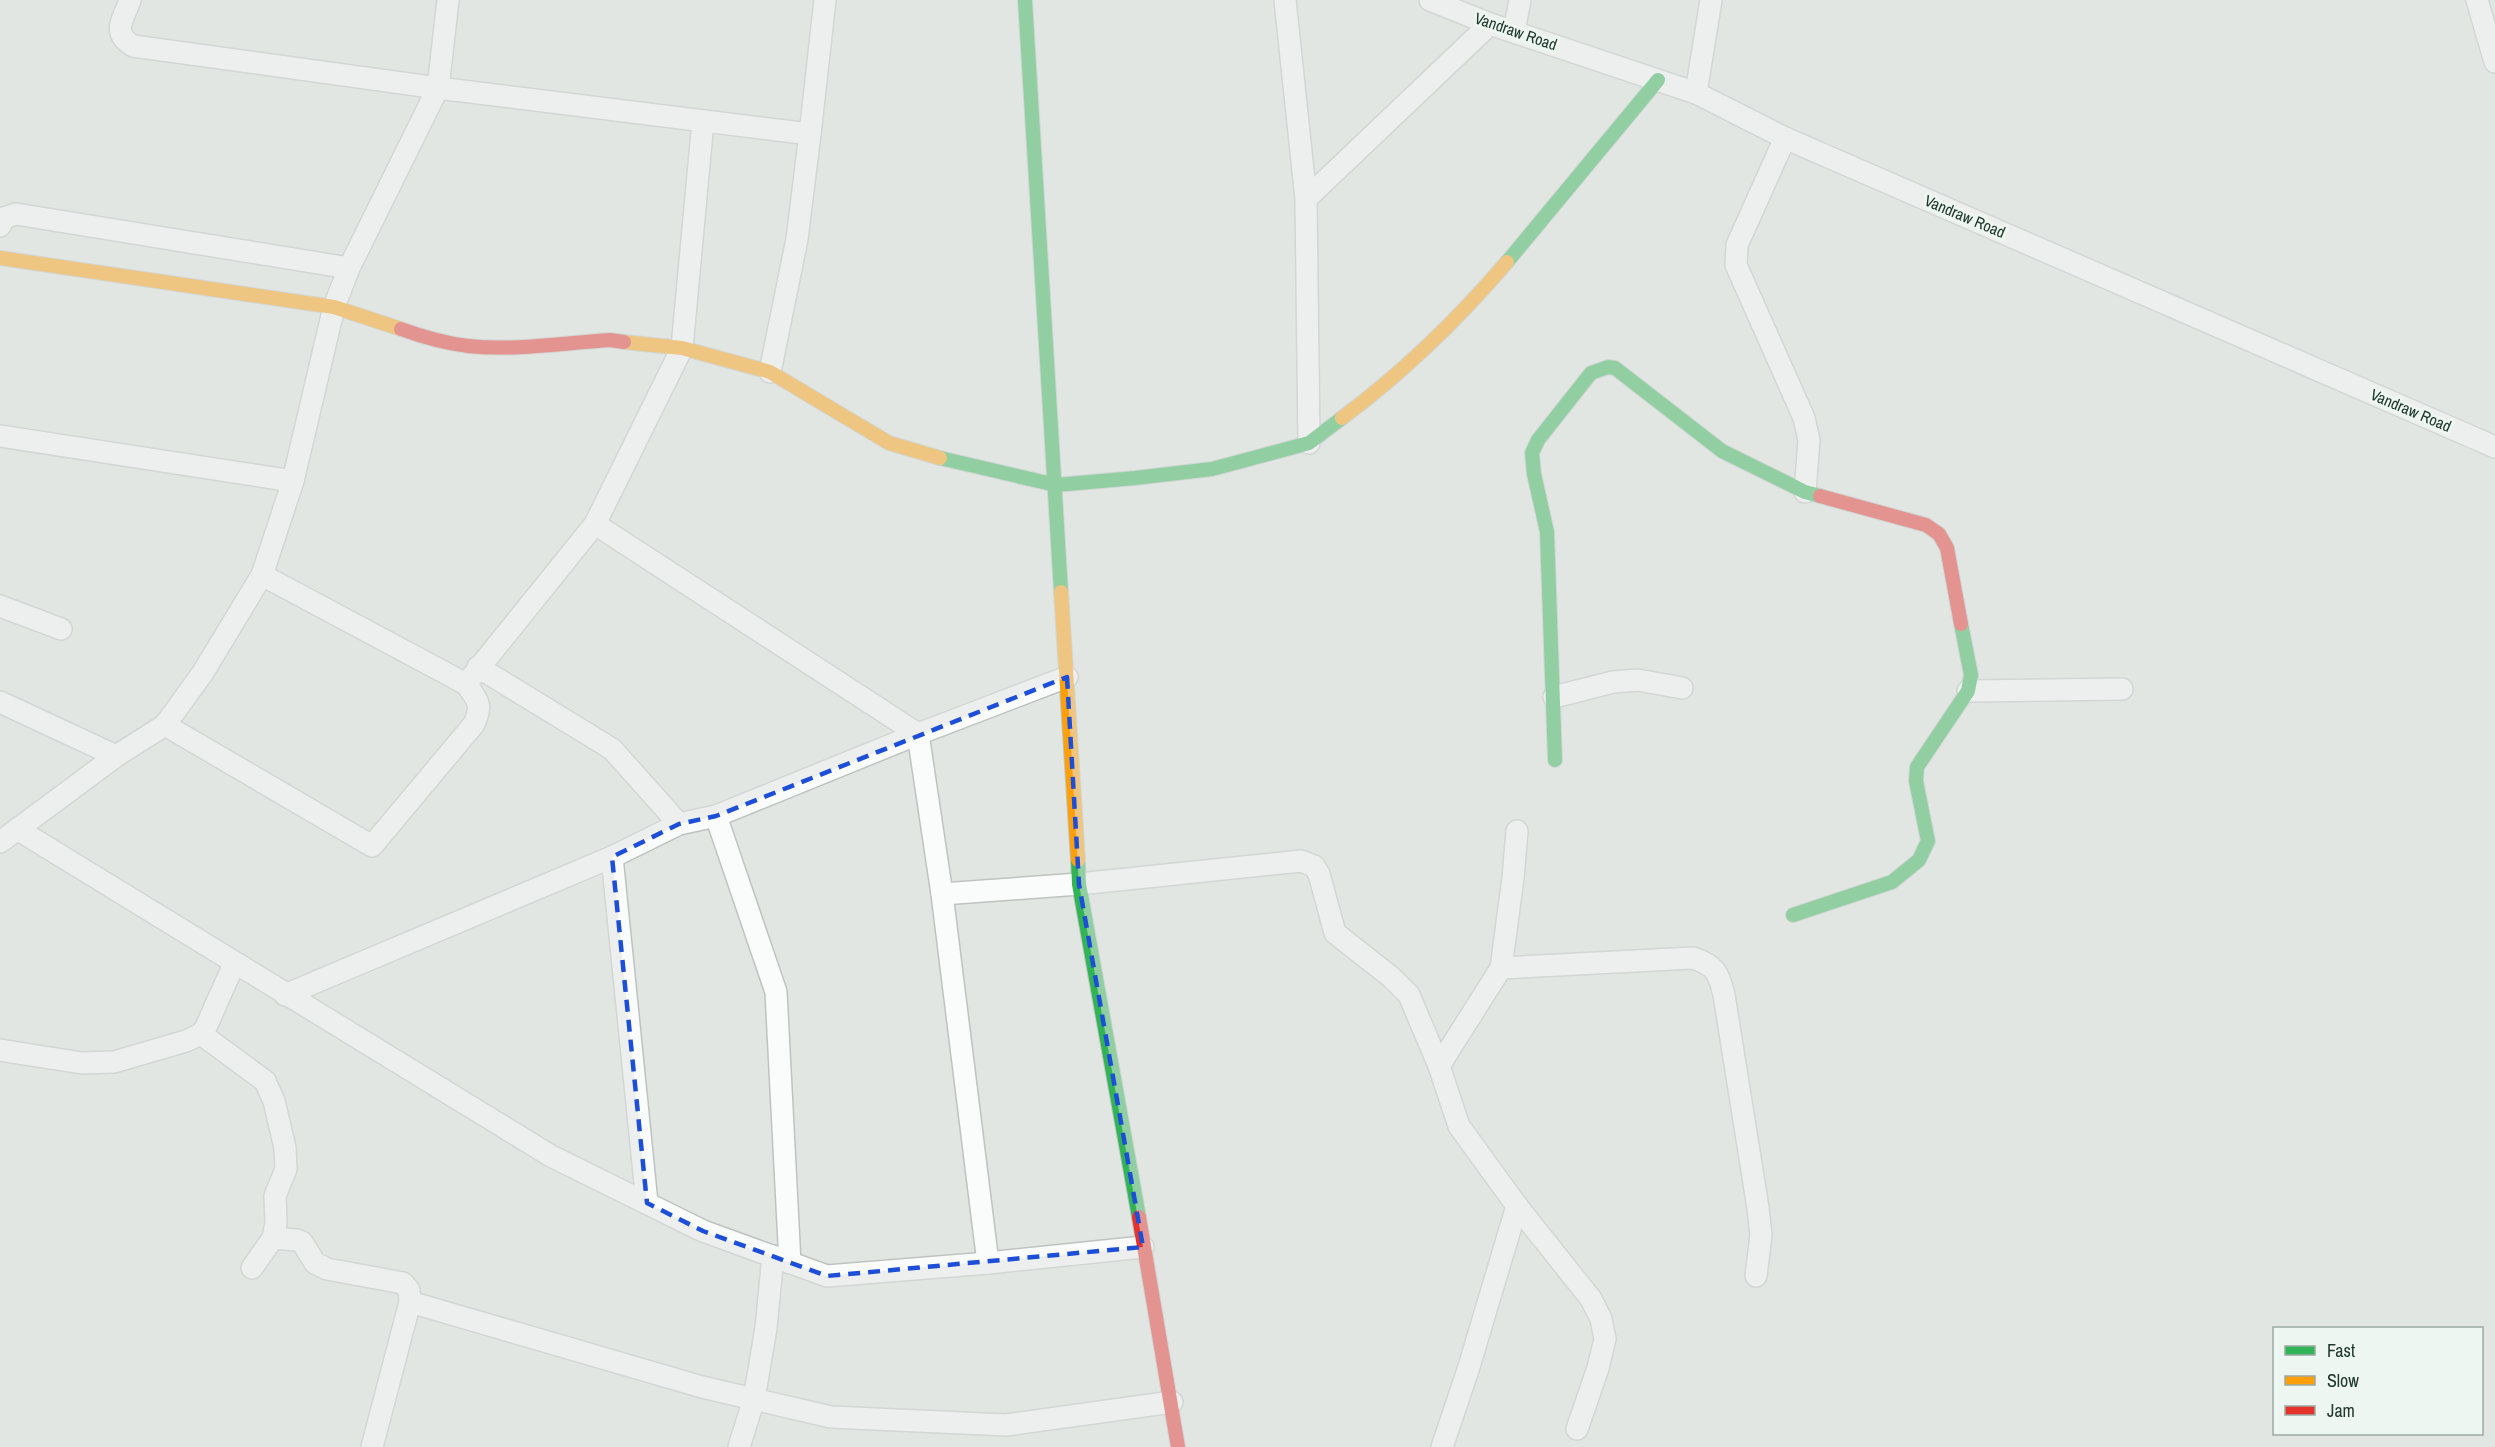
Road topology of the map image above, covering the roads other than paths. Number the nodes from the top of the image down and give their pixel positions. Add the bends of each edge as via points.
1 (130, 0) edge
2 (448, 0) edge
3 (825, 0) edge
4 (1025, 0) edge
5 (1285, 0) edge
6 (1520, 0) edge
7 (1711, 0) edge
8 (2477, 0) edge
9 (1440, 2) edge
10 (1490, 24) junction
11 (1514, 31) junction
12 (2495, 62) edge
13 (1658, 80) junction
14 (438, 88) junction
15 (1696, 93) junction
16 (703, 121) junction
17 (810, 134) junction
18 (1785, 138) junction
19 (1306, 199) junction
20 (0, 226) edge
21 (0, 258) edge
22 (350, 268) junction
23 (334, 307) junction
24 (682, 348) junction
25 (770, 372) junction
26 (0, 436) edge
27 (1309, 443) junction
28 (2495, 447) edge
29 (293, 481) junction
30 (1056, 485) junction
31 (1805, 492) junction
32 (595, 524) junction
33 (262, 575) junction
34 (0, 606) edge
35 (61, 629) dead end
36 (472, 675) junction
37 (1067, 677) junction
38 (1682, 688) dead end
39 (2122, 689) dead end
40 (1968, 691) junction
41 (1554, 697) junction
42 (0, 702) edge
43 (165, 725) junction
44 (918, 734) junction
45 (116, 756) junction
46 (1555, 760) dead end
47 (716, 816) junction
48 (680, 824) junction
49 (17, 829) junction
50 (1517, 831) dead end
51 (0, 842) edge
52 (612, 857) junction
53 (1079, 884) junction
54 (942, 894) junction
55 (1793, 915) dead end
56 (234, 964) junction
57 (1500, 968) junction
58 (285, 995) junction
59 (201, 1034) junction
60 (0, 1050) edge
61 (1439, 1066) junction
62 (647, 1203) junction
63 (1517, 1206) junction
64 (273, 1238) junction
65 (1143, 1247) junction
66 (782, 1259) junction
67 (987, 1263) junction
68 (252, 1268) dead end
69 (1756, 1276) dead end
70 (410, 1302) junction
71 (754, 1399) junction
72 (1172, 1402) junction
73 (1577, 1429) dead end
74 (372, 1447) edge
75 (739, 1447) edge
76 (1178, 1447) edge
77 (1442, 1447) edge

1 - 14 street via 119,30 122,39 133,46
2 - 14 street
3 - 17 street
4 - 30 street
5 - 19 street
6 - 11 street
7 - 15 street
8 - 12 street
9 - 10 street, Vandraw Road
10 - 11 street, Vandraw Road
10 - 19 street
11 - 13 street, Vandraw Road
13 - 15 street, Vandraw Road
13 - 27 street via 1479,295 1373,395
14 - 16 street
14 - 22 street
15 - 18 street, Vandraw Road
16 - 17 street
16 - 24 street
17 - 25 street via 796,239
18 - 28 street, Vandraw Road
18 - 31 street via 1737,245 1736,265 1804,418 1809,440
19 - 27 street
20 - 22 street via 4,218 16,214
21 - 23 street
22 - 23 street
23 - 24 street via 429,339 468,346 610,340
23 - 29 street
24 - 25 street
24 - 32 street
25 - 30 street via 889,443
26 - 29 street
27 - 30 street via 1212,469
29 - 33 street
30 - 37 street
31 - 40 street via 1926,525 1939,534 1947,548 1969,659
31 - 41 street via 1722,451 1615,368 1591,373 1532,453 1547,532
32 - 36 street
32 - 44 street
33 - 36 street
33 - 43 street via 202,674
34 - 35 street
36 - 43 street via 480,711 474,724 372,846
36 - 48 street via 612,749
37 - 44 street
37 - 53 street
38 - 41 street via 1638,680
39 - 40 street
40 - 55 street via 1917,767 1916,781 1928,841 1922,856 1892,882
41 - 46 street
42 - 45 street
43 - 45 street
44 - 47 street
44 - 54 street
45 - 49 street
47 - 48 street
47 - 66 street via 776,992
48 - 52 street
49 - 51 street
49 - 56 street
50 - 57 street
52 - 58 street
52 - 62 street
53 - 54 street
53 - 61 street via 1307,862 1319,874 1335,933 1391,976 1409,995
53 - 65 street
54 - 67 street
56 - 58 street
56 - 59 street
57 - 61 street
57 - 69 street via 1693,958 1712,966 1724,995 1758,1208 1761,1235
58 - 62 street via 551,1156
59 - 60 street via 114,1062 95,1064
59 - 64 street via 265,1080 270,1088 287,1160 275,1196
61 - 63 street via 1460,1126
62 - 66 street via 703,1231
63 - 73 street via 1591,1299 1601,1319 1605,1339 1599,1368
63 - 77 street
64 - 68 street
64 - 70 street via 302,1242 315,1263 327,1269 403,1283 409,1290
65 - 67 street
65 - 72 street
66 - 67 street via 827,1276
66 - 71 street
70 - 71 street
70 - 74 street
71 - 72 street via 831,1417 1006,1425
71 - 75 street
72 - 76 street

